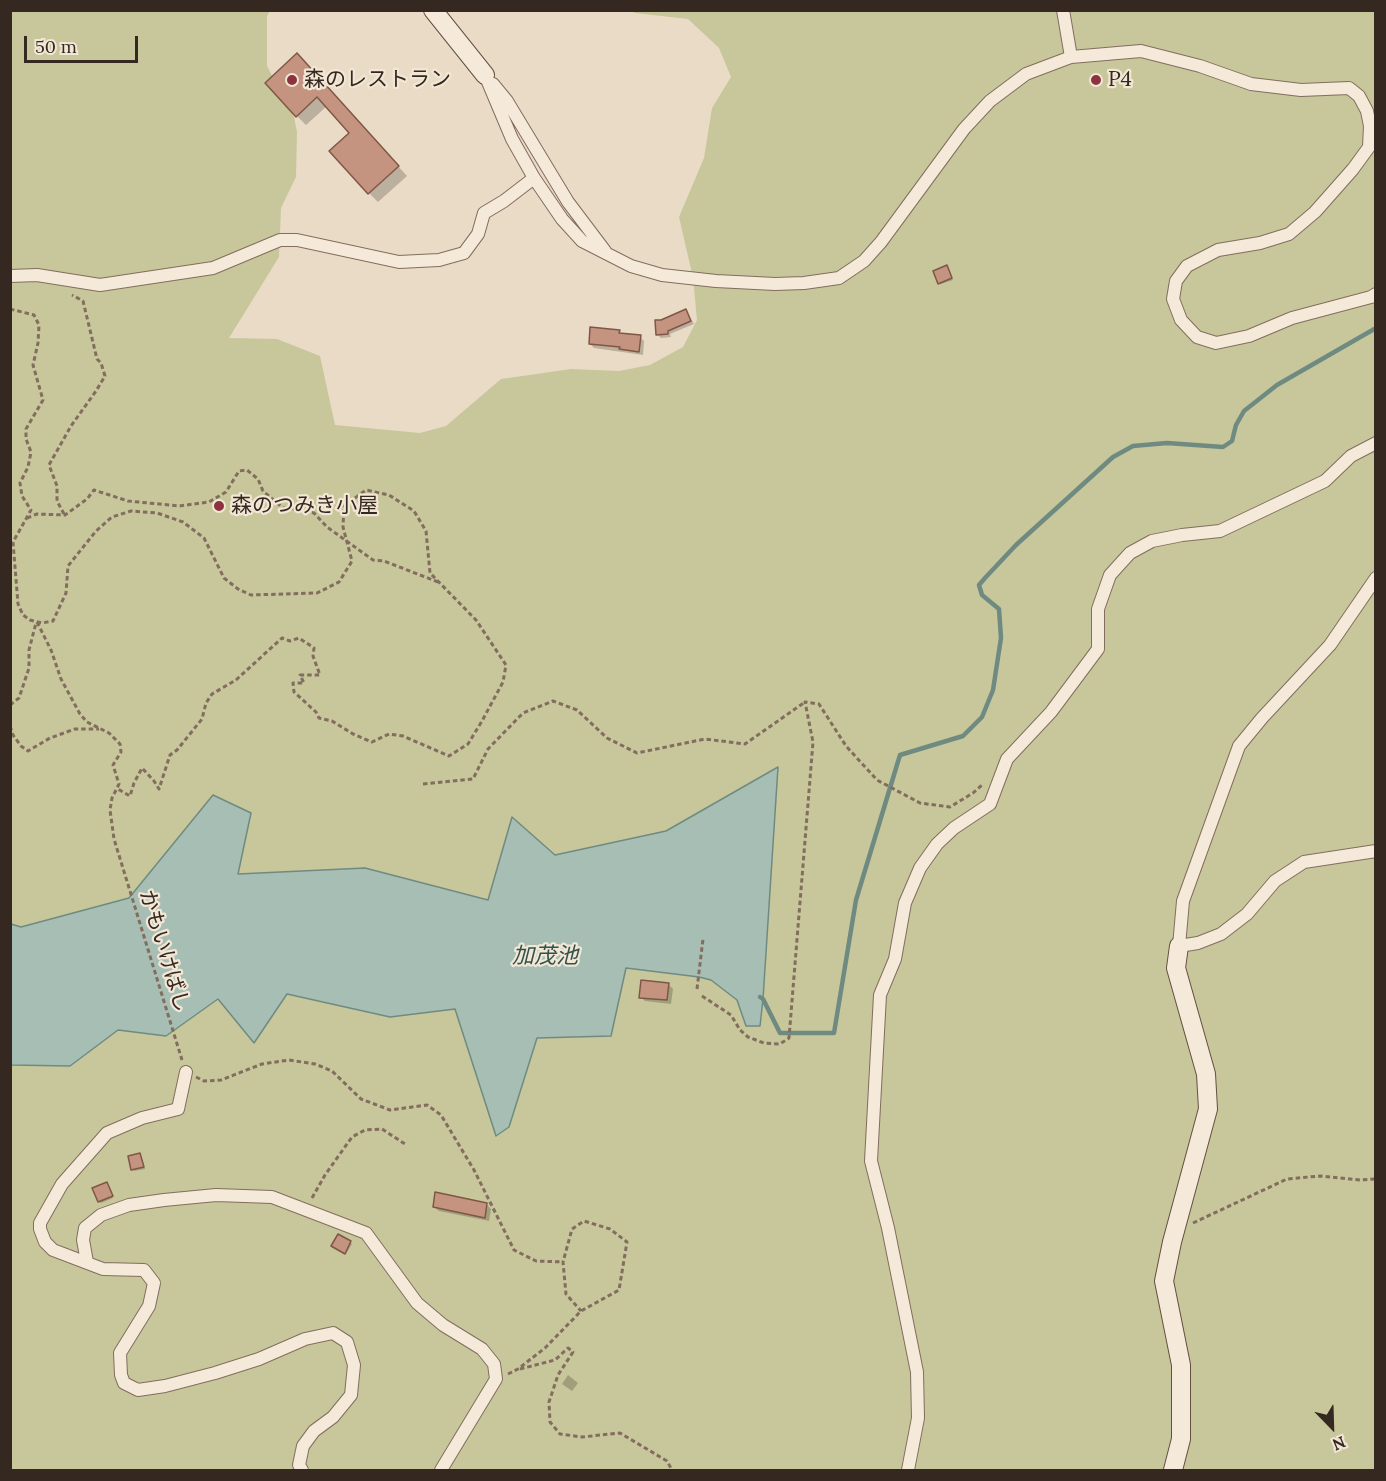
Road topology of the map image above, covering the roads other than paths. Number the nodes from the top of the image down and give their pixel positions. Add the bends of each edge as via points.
1 (433, 10) edge
2 (1063, 10) edge
3 (1071, 57) junction
4 (485, 75) junction
5 (534, 178) junction
6 (607, 255) junction
7 (10, 276) edge
8 (1376, 294) edge
9 (1376, 443) edge
10 (1376, 578) edge
11 (1376, 851) edge
12 (1179, 946) junction
13 (186, 1072) road end
14 (87, 1262) junction
15 (302, 1470) edge
16 (441, 1470) edge
17 (908, 1470) edge
18 (1173, 1470) edge

1 - 4 street
2 - 3 street
3 - 6 street via 1026,74 990,101 964,129 881,242 864,261 839,278 775,284 716,281 662,275
3 - 8 street via 1141,51 1251,84 1301,90 1349,88 1359,96 1370,126 1369,147 1353,169 1315,212 1289,234 1218,250 1187,266 1176,281 1173,298 1181,320 1197,337 1216,343
4 - 5 street via 512,139
4 - 6 street via 507,100 568,202
5 - 6 street via 582,241
5 - 7 street via 484,213 478,234 464,253 440,260 399,262 297,240 280,240 213,268 112,284
9 - 17 street via 1351,456 1324,481 1220,531 1152,541 1130,553 1110,575 1098,609 1098,649 1052,712 1007,759 990,804 954,828 920,867 905,903 895,959 880,995 872,1161 917,1372 918,1418
10 - 12 street via 1330,645 1239,746 1183,901
11 - 12 street via 1304,862 1275,881 1247,914 1221,934
12 - 18 street via 1176,968 1206,1074 1208,1109 1164,1281 1181,1365 1181,1439
13 - 14 street via 178,1109 142,1118 107,1133 62,1184 40,1223 45,1242 53,1251
14 - 15 street via 103,1269 144,1270 154,1283 148,1306 120,1353 124,1383 138,1390 215,1373 305,1339 333,1333 347,1342 354,1365 351,1395 303,1446 299,1465
14 - 16 street via 85,1228 101,1215 129,1205 225,1195 272,1197 366,1233 417,1303 482,1349 495,1364 496,1379

